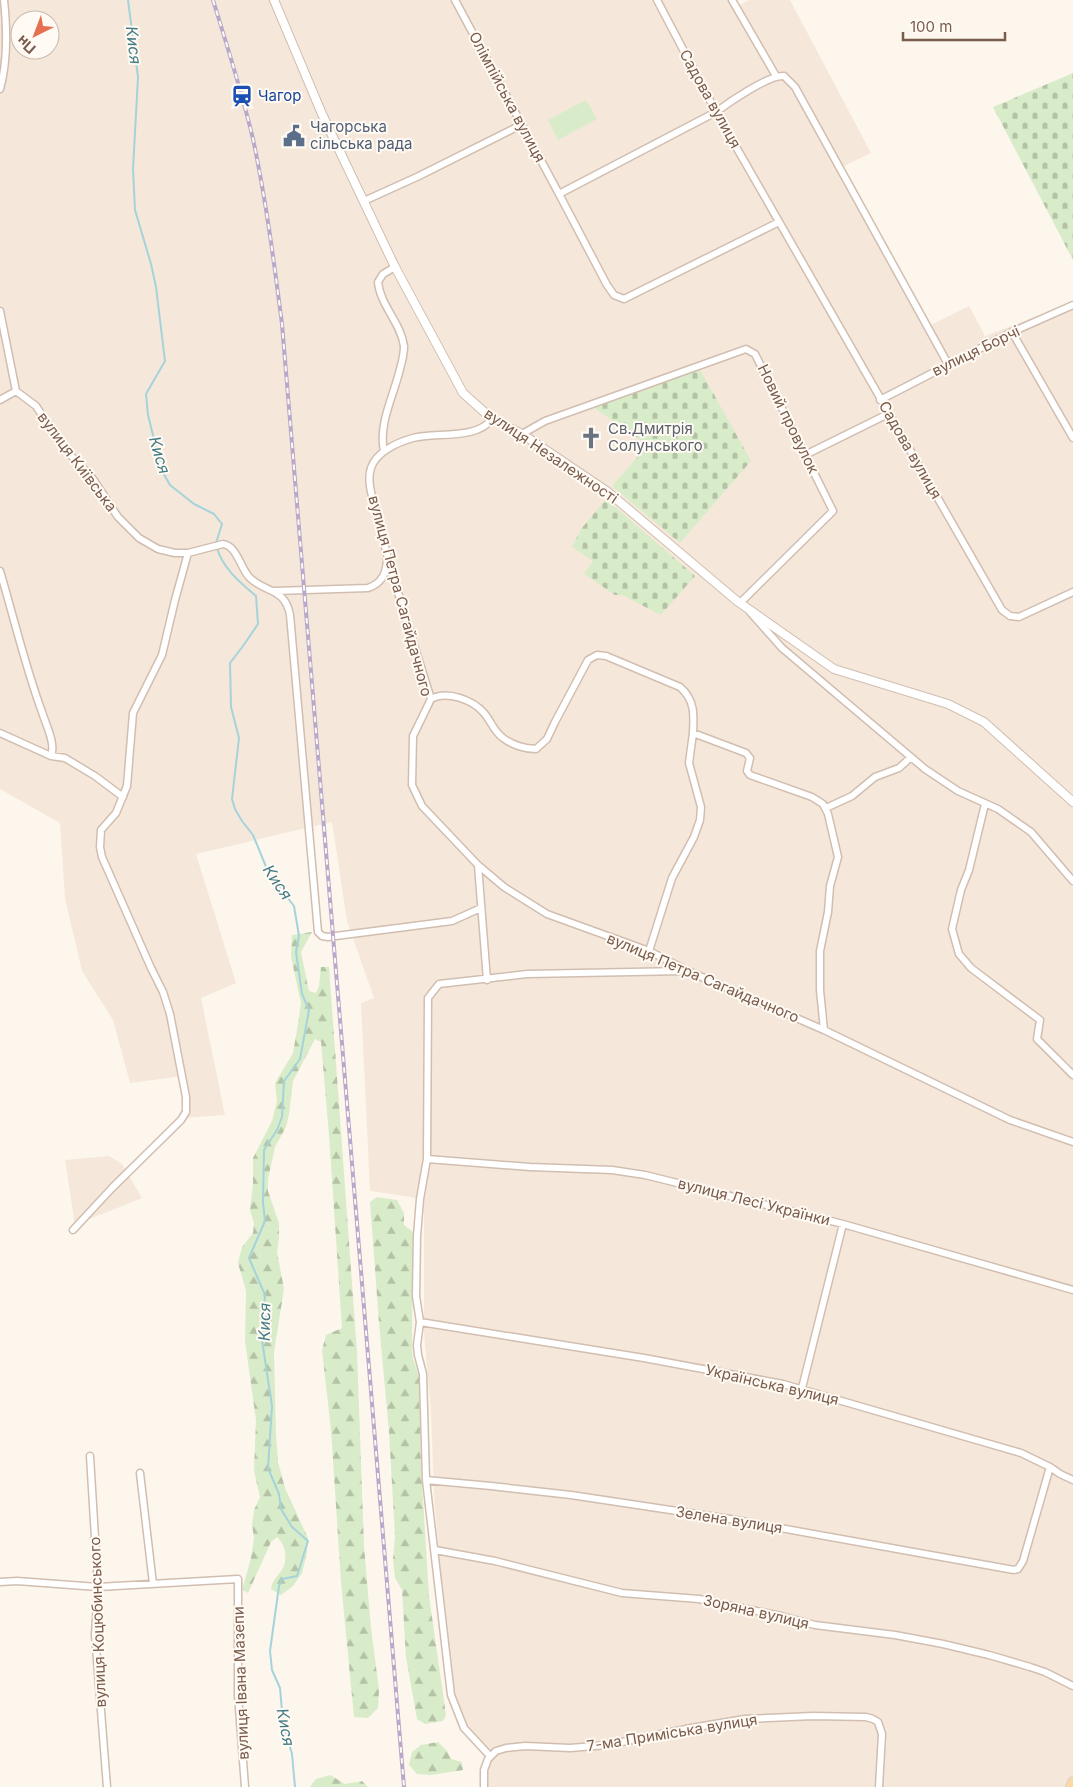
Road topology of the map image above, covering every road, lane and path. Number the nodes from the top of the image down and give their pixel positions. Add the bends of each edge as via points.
1 (4, 0) edge
2 (274, 0) edge
3 (455, 0) edge
4 (657, 0) edge
5 (732, 0) edge
6 (776, 76) junction
7 (0, 89) edge
8 (716, 112) junction
9 (521, 125) junction
10 (559, 194) junction
11 (364, 201) junction
12 (779, 222) junction
13 (395, 267) junction
14 (1073, 305) edge
15 (0, 311) edge
16 (1012, 332) junction
17 (948, 364) junction
18 (16, 391) junction
19 (0, 400) edge
20 (880, 400) junction
21 (888, 414) junction
22 (492, 419) junction
23 (522, 434) junction
24 (1073, 438) edge
25 (384, 451) junction
26 (805, 455) junction
27 (188, 553) junction
28 (387, 556) junction
29 (0, 571) edge
30 (274, 591) junction
31 (1073, 592) edge
32 (743, 606) junction
33 (431, 699) junction
34 (0, 733) edge
35 (693, 733) junction
36 (51, 756) junction
37 (910, 758) junction
38 (123, 797) junction
39 (1073, 802) edge
40 (985, 804) junction
41 (826, 808) junction
42 (478, 865) junction
43 (1073, 881) edge
44 (481, 908) junction
45 (649, 951) junction
46 (688, 971) junction
47 (487, 980) junction
48 (824, 1030) junction
49 (1073, 1075) edge
50 (1073, 1142) edge
51 (426, 1159) junction
52 (843, 1224) junction
53 (73, 1230) dead end
54 (1073, 1290) edge
55 (420, 1322) junction
56 (802, 1388) junction
57 (90, 1456) dead end
58 (1050, 1466) junction
59 (140, 1473) dead end
60 (426, 1480) junction
61 (1073, 1480) edge
62 (435, 1550) junction
63 (0, 1582) edge
64 (153, 1584) junction
65 (98, 1587) junction
66 (1073, 1686) edge
67 (490, 1756) junction
68 (1073, 1782) edge
69 (106, 1787) edge
70 (245, 1787) edge
71 (484, 1787) edge
72 (879, 1787) edge
73 (1071, 1787) edge

1 - 7 street via 5,68
2 - 11 street, вулиця Незалежності via 322,114
3 - 9 street, Олімпійська вулиця
4 - 8 street, Садова вулиця
5 - 6 street
6 - 8 street
6 - 17 street via 785,77 795,87
8 - 10 street
8 - 12 street, Садова вулиця
9 - 10 street, Олімпійська вулиця
9 - 11 street
10 - 12 street, Олімпійська вулиця via 607,286 614,295 624,299
11 - 13 street, вулиця Незалежності
12 - 20 street, Садова вулиця
13 - 22 street, вулиця Незалежності via 463,393
13 - 25 street via 383,274 378,282 404,346 382,433
14 - 16 street, вулиця Борчі
15 - 18 street
16 - 17 street, вулиця Борчі
16 - 24 street
17 - 20 street, вулиця Борчі
18 - 19 street
18 - 27 street, вулиця Київська via 36,406 62,446 93,479 132,532 158,549
20 - 21 street, Садова вулиця
21 - 26 street
21 - 31 street, Садова вулиця via 1006,613 1019,617
22 - 23 street, вулиця Незалежності
22 - 25 street via 478,430 413,438
23 - 26 street, Новий провулок via 545,421 746,349 755,354
23 - 32 street, вулиця Незалежності via 608,492
25 - 28 street, вулиця Петра Сагайдачного via 371,466 369,480
26 - 32 street, Новий провулок via 833,511
27 - 30 street, вулиця Київська via 223,544 231,547 250,578
27 - 38 street via 162,655 133,713 128,781
28 - 30 street via 383,577 368,588
28 - 33 street, вулиця Петра Сагайдачного
29 - 36 street via 28,672 48,728 53,750
30 - 44 street via 285,601 290,615 318,932 328,937 452,921
32 - 37 street via 778,644
32 - 39 street, вулиця Незалежності via 834,669 948,704 984,722
33 - 35 street via 447,696 470,703 484,714 503,738 536,749 548,739 588,660 603,655 683,689 692,705
33 - 42 street, вулиця Петра Сагайдачного via 413,736 412,785 422,806
34 - 36 street
35 - 41 street via 744,752 750,758 750,774 812,797
35 - 45 street via 689,763 701,807 700,820 673,875
36 - 38 street via 65,758
37 - 40 street via 941,781
37 - 41 street via 899,768 875,777 852,796
38 - 53 street via 116,814 102,830 100,854 166,999 182,1069 186,1112
40 - 43 street via 1031,832
40 - 49 street via 952,929 959,954 971,968 1040,1020 1037,1040
41 - 48 street via 838,857 820,951
42 - 44 street
42 - 45 street, вулиця Петра Сагайдачного via 504,887 547,914
44 - 47 street
45 - 46 street, вулиця Петра Сагайдачного
46 - 47 street via 527,974
46 - 48 street, вулиця Петра Сагайдачного
47 - 51 street via 439,984 428,998
48 - 50 street, вулиця Петра Сагайдачного via 1010,1120
51 - 52 street, вулиця Лесі Українки via 628,1172
51 - 55 street via 417,1236 416,1296
52 - 54 street, вулиця Лесі Українки
52 - 56 street
55 - 56 street, Українська вулиця via 644,1358
55 - 60 street via 416,1345 423,1374
56 - 58 street, Українська вулиця via 1022,1453
57 - 65 street, вулиця Коцюбинського
58 - 60 street, Зелена вулиця via 1024,1559 1014,1570 730,1519 571,1496
58 - 61 street, Українська вулиця
59 - 64 street
60 - 62 street
62 - 66 street, Зоряна вулиця via 622,1592 699,1599 815,1625 943,1644 1030,1667
62 - 67 street via 452,1699 464,1728
63 - 65 street
64 - 65 street
64 - 70 street, вулиця Івана Мазепи via 238,1579 238,1696
65 - 69 street, вулиця Коцюбинського via 95,1635
67 - 71 street via 484,1770
67 - 72 street, 7-ма Приміська вулиця via 516,1746 570,1748 608,1745 745,1719 866,1717 876,1720 882,1728
68 - 73 main road

